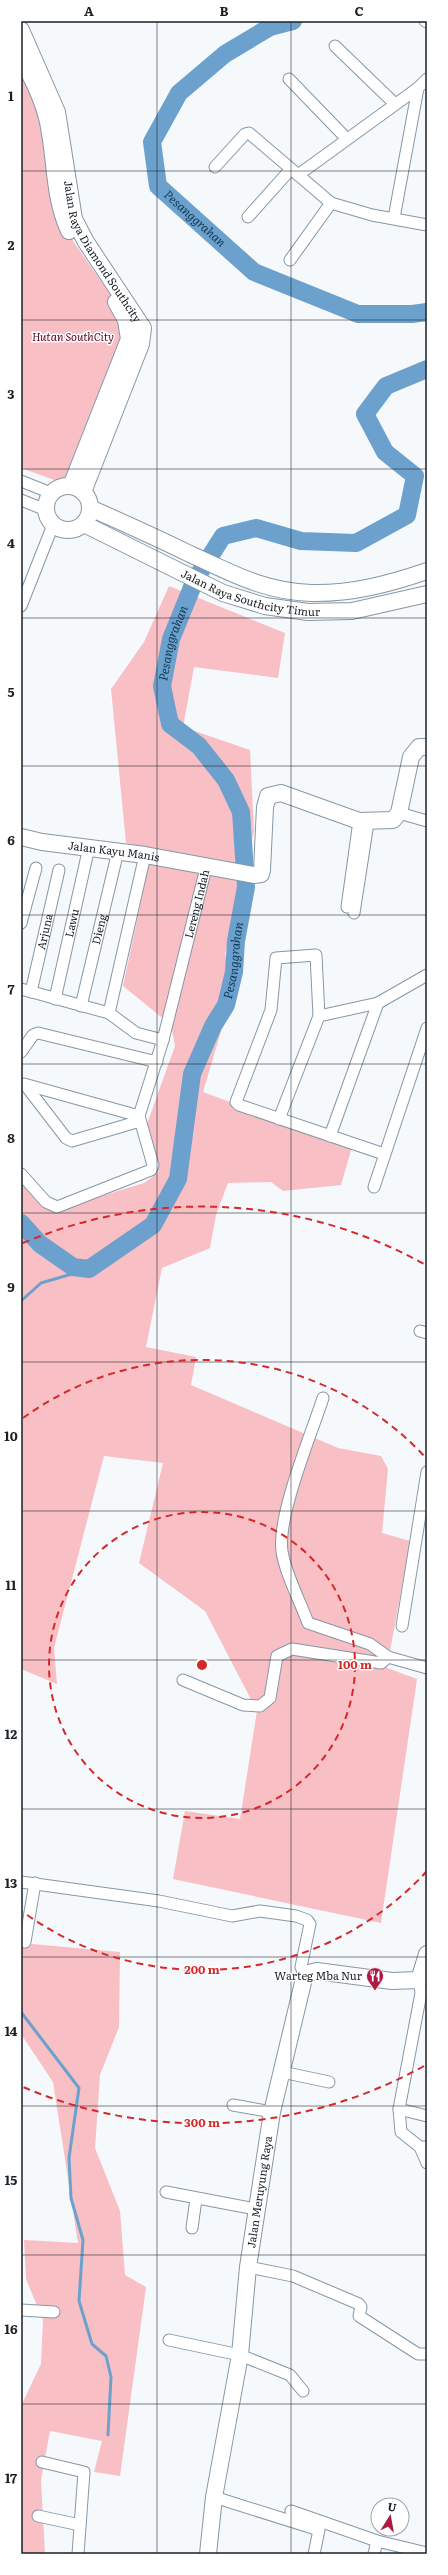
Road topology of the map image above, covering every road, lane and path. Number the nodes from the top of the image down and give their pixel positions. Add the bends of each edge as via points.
1 (21, 30) edge
2 (335, 46) dead end
3 (21, 57) edge
4 (289, 79) dead end
5 (427, 79) edge
6 (418, 88) junction
7 (395, 104) junction
8 (347, 139) junction
9 (215, 167) dead end
10 (294, 173) junction
11 (331, 203) junction
12 (248, 217) dead end
13 (394, 218) junction
14 (427, 225) edge
15 (290, 260) dead end
16 (21, 481) edge
17 (77, 489) junction
18 (51, 493) junction
19 (21, 500) edge
20 (90, 508) junction
21 (46, 510) junction
22 (84, 524) junction
23 (53, 525) junction
24 (427, 571) edge
25 (427, 594) edge
26 (21, 606) edge
27 (427, 747) edge
28 (399, 813) junction
29 (427, 821) edge
30 (364, 822) junction
31 (21, 837) edge
32 (89, 847) junction
33 (118, 851) junction
34 (145, 855) junction
35 (36, 868) dead end
36 (206, 868) junction
37 (59, 870) dead end
38 (25, 891) edge
39 (351, 910) dead end
40 (21, 923) edge
41 (427, 975) edge
42 (26, 991) edge
43 (55, 999) junction
44 (378, 1003) junction
45 (81, 1006) junction
46 (109, 1013) junction
47 (319, 1016) junction
48 (427, 1028) edge
49 (163, 1040) junction
50 (21, 1052) edge
51 (157, 1062) junction
52 (23, 1084) edge
53 (139, 1118) junction
54 (279, 1119) junction
55 (330, 1136) junction
56 (384, 1154) junction
57 (21, 1174) edge
58 (374, 1187) dead end
59 (323, 1398) dead end
60 (427, 1472) edge
61 (422, 1541) edge
62 (402, 1626) dead end
63 (388, 1657) junction
64 (427, 1668) edge
65 (183, 1680) dead end
66 (22, 1878) edge
67 (35, 1883) junction
68 (25, 1942) dead end
69 (426, 1960) edge
70 (305, 1974) junction
71 (419, 1980) junction
72 (282, 2072) junction
73 (329, 2082) dead end
74 (233, 2105) dead end
75 (399, 2109) junction
76 (272, 2112) junction
77 (427, 2116) edge
78 (424, 2147) edge
79 (427, 2163) edge
80 (166, 2192) dead end
81 (196, 2199) junction
82 (256, 2209) junction
83 (192, 2228) dead end
84 (248, 2267) junction
85 (21, 2310) edge
86 (54, 2312) dead end
87 (169, 2340) dead end
88 (427, 2354) edge
89 (240, 2355) junction
90 (303, 2391) dead end
91 (42, 2462) dead end
92 (214, 2497) junction
93 (291, 2511) dead end
94 (38, 2516) dead end
95 (80, 2525) junction
96 (377, 2541) junction
97 (427, 2553) edge
98 (78, 2554) edge
99 (208, 2554) edge
100 (314, 2554) edge
101 (374, 2554) edge

1 - 17 street, Jalan Raya Diamond Southcity via 57,112 74,219 86,242 143,328 141,344
2 - 7 street
3 - 17 street, Jalan Raya Diamond Southcity via 42,98 48,122 58,206 81,252 126,320 129,330 129,339
4 - 8 street
5 - 6 street
6 - 7 street
6 - 13 street
7 - 8 street
8 - 10 street
9 - 10 street via 247,133
10 - 11 street
10 - 12 street
11 - 13 street
11 - 15 street
13 - 14 street
16 - 18 street
17 - 18 street via 57,489
17 - 20 street
18 - 21 street
19 - 21 street
20 - 22 street
20 - 24 street, Jalan Raya Southcity Timur via 230,574 269,587 310,593 352,591 393,583
21 - 23 street
22 - 23 street via 69,531
22 - 25 street, Jalan Raya Southcity Timur via 223,593 265,606 308,612 352,611
23 - 26 street
27 - 28 street via 415,750 411,757
28 - 29 street
28 - 30 street, Lereng Indah via 393,820
30 - 36 street, Lereng Indah via 281,794 272,794 268,796 265,807 261,874 254,876
30 - 39 street
31 - 32 street, Jalan Kayu Manis
32 - 33 street, Jalan Kayu Manis
32 - 43 street, Lawu
33 - 34 street, Jalan Kayu Manis
33 - 45 street, Dieng
34 - 36 street, Jalan Kayu Manis
34 - 46 street
35 - 38 street
36 - 49 street, Lereng Indah
37 - 42 street, Arjuna
38 - 40 street
41 - 44 street
42 - 43 street
43 - 45 street
44 - 47 street
44 - 55 street
45 - 46 street
46 - 49 street via 136,1033
47 - 54 street
47 - 54 street via 316,955 276,958 271,1010 235,1099 239,1105
48 - 56 street
49 - 51 street, Lereng Indah
50 - 51 street via 38,1033
51 - 53 street, Lereng Indah
52 - 53 street
52 - 53 street via 66,1138 72,1141
53 - 57 street via 153,1165 149,1171 57,1207 46,1202
54 - 55 street
55 - 56 street
56 - 58 street
59 - 63 street via 289,1502 281,1534 282,1552 308,1623 370,1644
60 - 61 street
61 - 62 street
63 - 64 street
63 - 65 street via 381,1663 292,1649 283,1652 277,1656 270,1698 260,1706 243,1705
66 - 67 street
67 - 68 street
67 - 70 street via 159,1901 232,1916 260,1912 296,1916 310,1924 301,1967
69 - 71 street
70 - 71 street via 317,1970 392,1980
70 - 72 street, Jalan Meruyung Raya
71 - 75 street via 421,1993
72 - 73 street
72 - 76 street, Jalan Meruyung Raya
74 - 76 street
75 - 77 street
75 - 78 street via 401,2132
76 - 82 street, Jalan Meruyung Raya
78 - 79 street
80 - 81 street
81 - 82 street
81 - 83 street
82 - 84 street, Jalan Meruyung Raya
84 - 88 street via 293,2276 359,2304 359,2316 418,2354
84 - 89 street, Jalan Meruyung Raya
85 - 86 street
87 - 89 street
89 - 90 street via 290,2374
89 - 92 street, Jalan Meruyung Raya
91 - 95 street via 84,2472
92 - 99 street, Jalan Meruyung Raya
92 - 100 street via 319,2530
93 - 96 street
94 - 95 street
95 - 98 street
96 - 97 street
96 - 101 street

